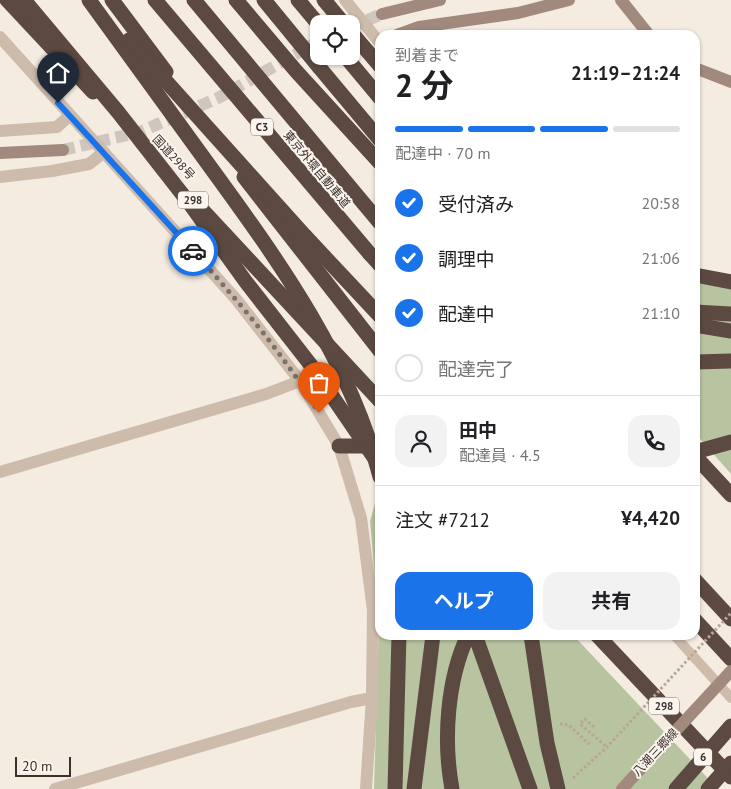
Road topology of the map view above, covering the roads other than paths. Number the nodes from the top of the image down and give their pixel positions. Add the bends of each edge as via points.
1 (7, 0) edge
2 (24, 0) edge
3 (90, 0) edge
4 (112, 0) edge
5 (155, 0) edge
6 (194, 0) edge
7 (236, 0) edge
8 (264, 0) edge
9 (298, 0) edge
10 (324, 0) edge
11 (345, 0) edge
12 (440, 0) edge
13 (569, 0) edge
14 (621, 0) edge
15 (382, 14) tunnel mouth
16 (311, 15) edge
17 (336, 15) edge
18 (412, 30) edge
19 (645, 30) edge
20 (0, 37) edge
21 (375, 37) edge
22 (360, 43) edge
23 (375, 60) edge
24 (352, 65) edge
25 (700, 70) edge
26 (731, 82) edge
27 (375, 92) edge
28 (69, 116) junction
29 (0, 131) edge
30 (375, 134) edge
31 (62, 150) tunnel mouth
32 (104, 152) junction
33 (0, 153) edge
34 (375, 158) edge
35 (0, 177) edge
36 (375, 217) edge
37 (375, 260) edge
38 (700, 276) edge
39 (731, 278) edge
40 (700, 280) edge
41 (731, 282) edge
42 (375, 311) edge
43 (700, 312) edge
44 (731, 314) edge
45 (700, 326) edge
46 (731, 331) edge
47 (375, 345) edge
48 (731, 361) edge
49 (700, 362) edge
50 (300, 381) junction
51 (375, 395) edge
52 (731, 442) edge
53 (339, 446) junction
54 (375, 446) edge
55 (700, 452) edge
56 (375, 459) edge
57 (700, 460) edge
58 (375, 462) edge
59 (0, 472) edge
60 (731, 495) edge
61 (700, 585) edge
62 (731, 619) edge
63 (700, 625) edge
64 (399, 640) edge
65 (432, 640) edge
66 (466, 640) edge
67 (477, 640) edge
68 (532, 640) edge
69 (602, 640) edge
70 (612, 640) edge
71 (679, 640) edge
72 (731, 659) edge
73 (731, 671) edge
74 (636, 676) junction
75 (372, 698) junction
76 (731, 698) edge
77 (731, 726) edge
78 (731, 763) edge
79 (731, 777) edge
80 (564, 784) edge
81 (55, 789) edge
82 (366, 789) edge
83 (395, 789) edge
84 (414, 789) edge
85 (452, 789) edge
86 (530, 789) edge
87 (622, 789) edge
88 (676, 789) edge
89 (708, 789) edge

1 - 51 highway, 国道298号 / 298
2 - 56 highway, bridge via 190,204 310,364
3 - 42 highway, bridge
3 - 58 highway, bridge via 252,222 299,294 349,385
4 - 47 highway
5 - 37 highway, 東京外環自動車道 / C3, bridge
6 - 36 highway, 東京外環自動車道 / C3, bridge
7 - 34 highway, bridge
8 - 30 highway, bridge
9 - 16 highway
10 - 17 highway
11 - 21 street
12 - 15 street
13 - 18 street via 518,13 427,25
14 - 19 street
20 - 28 street
22 - 23 highway
24 - 27 highway
25 - 26 street
28 - 29 street via 57,127
28 - 32 street
31 - 33 street
32 - 35 street via 89,164
32 - 50 street via 236,299
38 - 41 highway, bridge
39 - 40 street
43 - 44 highway
45 - 46 highway
48 - 49 highway
50 - 53 street
50 - 59 street via 266,394
52 - 55 highway
53 - 54 highway
53 - 75 street via 364,537 373,610
57 - 60 highway
61 - 62 highway
63 - 72 highway
64 - 83 highway
65 - 84 highway
66 - 85 highway via 455,674 450,705 448,743
67 - 86 highway
68 - 80 highway, bridge via 547,743
69 - 74 highway, 298
70 - 74 highway
71 - 76 lane
73 - 87 street, 八潮三郷線, bridge
74 - 79 highway, 298
75 - 81 street
75 - 82 street
77 - 88 highway, 6, bridge
78 - 89 highway, 6, bridge

